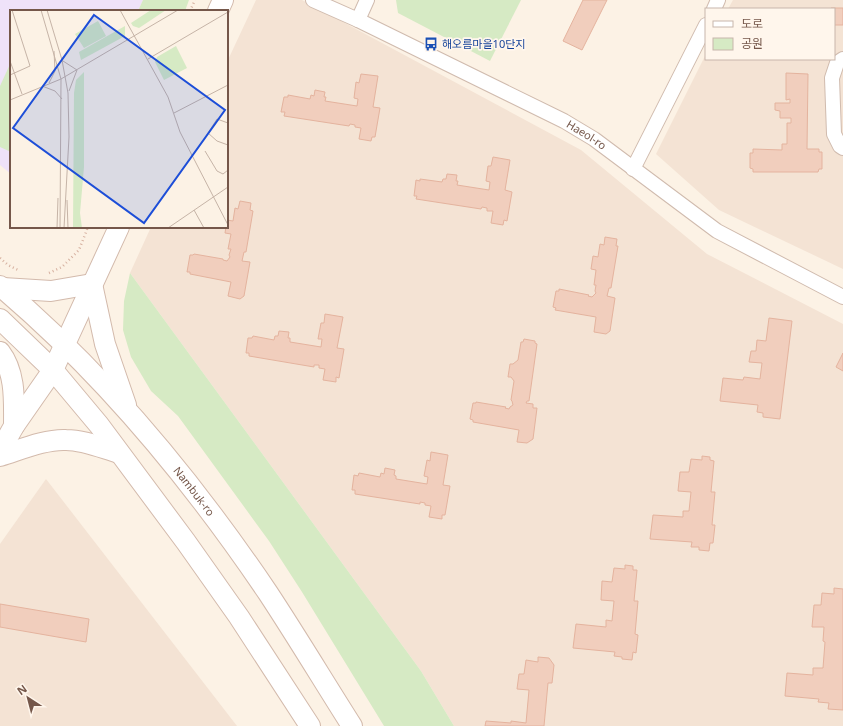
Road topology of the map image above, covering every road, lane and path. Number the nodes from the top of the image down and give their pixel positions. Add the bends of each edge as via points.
1 (195, 0) edge
2 (223, 0) edge
3 (313, 0) edge
4 (367, 0) edge
5 (190, 10) edge
6 (218, 10) edge
7 (358, 20) junction
8 (705, 27) edge
9 (843, 59) edge
10 (843, 148) edge
11 (634, 169) junction
12 (88, 228) edge
13 (119, 228) edge
14 (0, 258) edge
15 (19, 271) dead end
16 (42, 276) dead end
17 (92, 284) junction
18 (1, 287) edge
19 (843, 297) edge
20 (0, 319) edge
21 (65, 345) junction
22 (0, 352) edge
23 (53, 370) junction
24 (128, 411) junction
25 (14, 426) junction
26 (0, 451) edge
27 (119, 453) junction
28 (0, 456) edge
29 (310, 726) edge
30 (352, 726) edge

1 - 5 path
2 - 6 main road
3 - 7 street, Haeol-ro
4 - 7 street
7 - 11 street, Haeol-ro via 564,120
8 - 11 street
9 - 10 street via 837,63 832,78 834,134
11 - 19 street, Haeol-ro via 717,231
12 - 16 path via 79,250 62,266
13 - 17 main road
14 - 15 path via 8,266
17 - 18 main road via 51,291
17 - 21 main road
17 - 24 main road via 105,344
18 - 21 main road, Nambuk-ro
20 - 23 main road
21 - 23 main road
21 - 24 main road, Nambuk-ro
22 - 25 main road via 11,376
23 - 25 main road
23 - 27 main road
24 - 30 main road, Nambuk-ro via 218,523 268,593
25 - 26 main road
27 - 28 main road via 83,442 65,440 51,441
27 - 29 main road via 239,617

